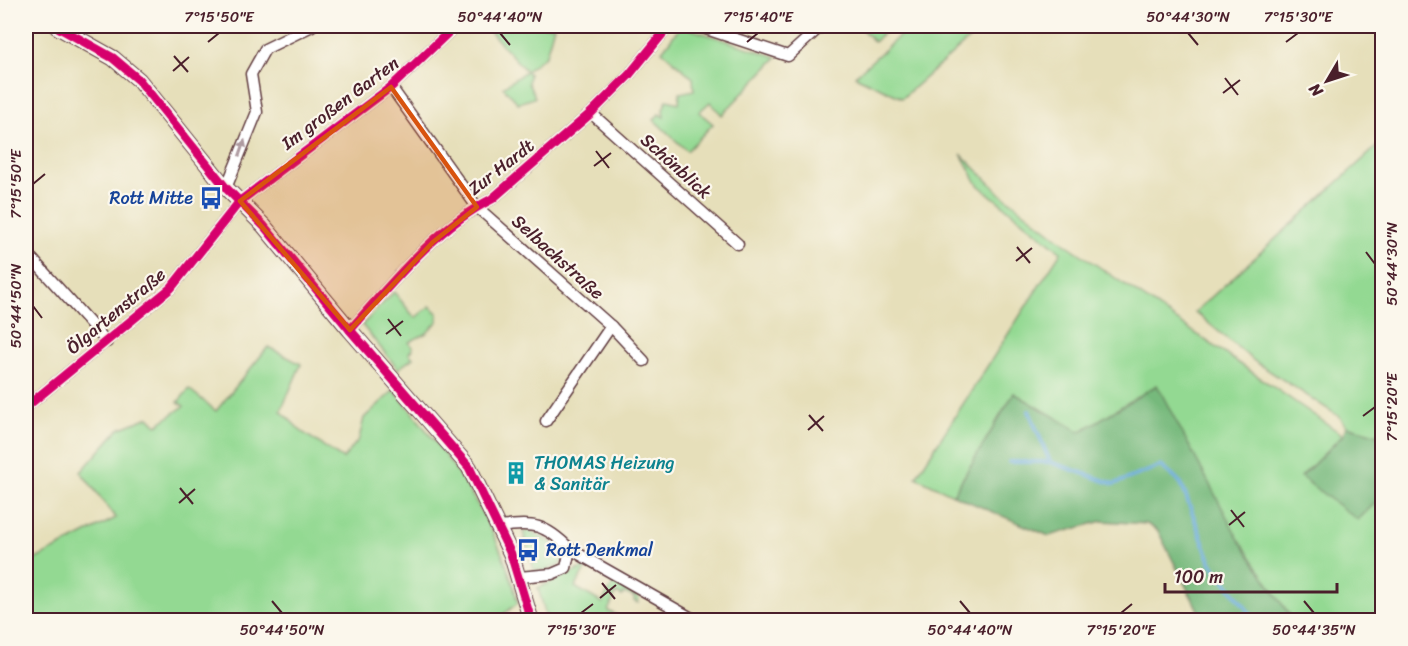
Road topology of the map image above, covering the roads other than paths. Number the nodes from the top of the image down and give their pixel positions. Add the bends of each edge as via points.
1 (60, 26) edge
2 (312, 26) edge
3 (455, 26) edge
4 (669, 26) edge
5 (697, 26) edge
6 (821, 26) edge
7 (391, 87) junction
8 (591, 112) junction
9 (226, 188) junction
10 (240, 201) junction
11 (477, 207) junction
12 (738, 244) dead end
13 (26, 255) edge
14 (611, 326) junction
15 (350, 330) junction
16 (107, 342) junction
17 (644, 361) dead end
18 (26, 407) edge
19 (546, 421) dead end
20 (500, 527) junction
21 (570, 549) junction
22 (519, 577) junction
23 (531, 621) edge
24 (695, 621) edge

1 - 9 street via 113,58 139,80
9 -> 2 street via 257,112 251,74 265,49
3 - 7 street, Im großen Garten
4 - 8 street, Zur Hardt via 629,75
5 - 6 street via 788,56
7 - 10 street, Im großen Garten
7 - 11 street, Selbachstraße
8 - 11 street, Zur Hardt via 492,199
8 - 12 street, Schönblick
9 - 10 street
10 - 15 street
10 - 16 street, Ölgartenstraße via 171,288
11 - 14 street, Selbachstraße
11 - 15 street, Zur Hardt via 433,242
13 - 16 street
14 - 17 street, Selbachstraße
14 - 19 street
15 - 20 street via 469,466
16 - 18 street, Ölgartenstraße
20 - 21 street via 526,522 545,529
20 - 22 street
21 - 22 street via 566,568 552,574
21 - 24 street
22 - 23 street

